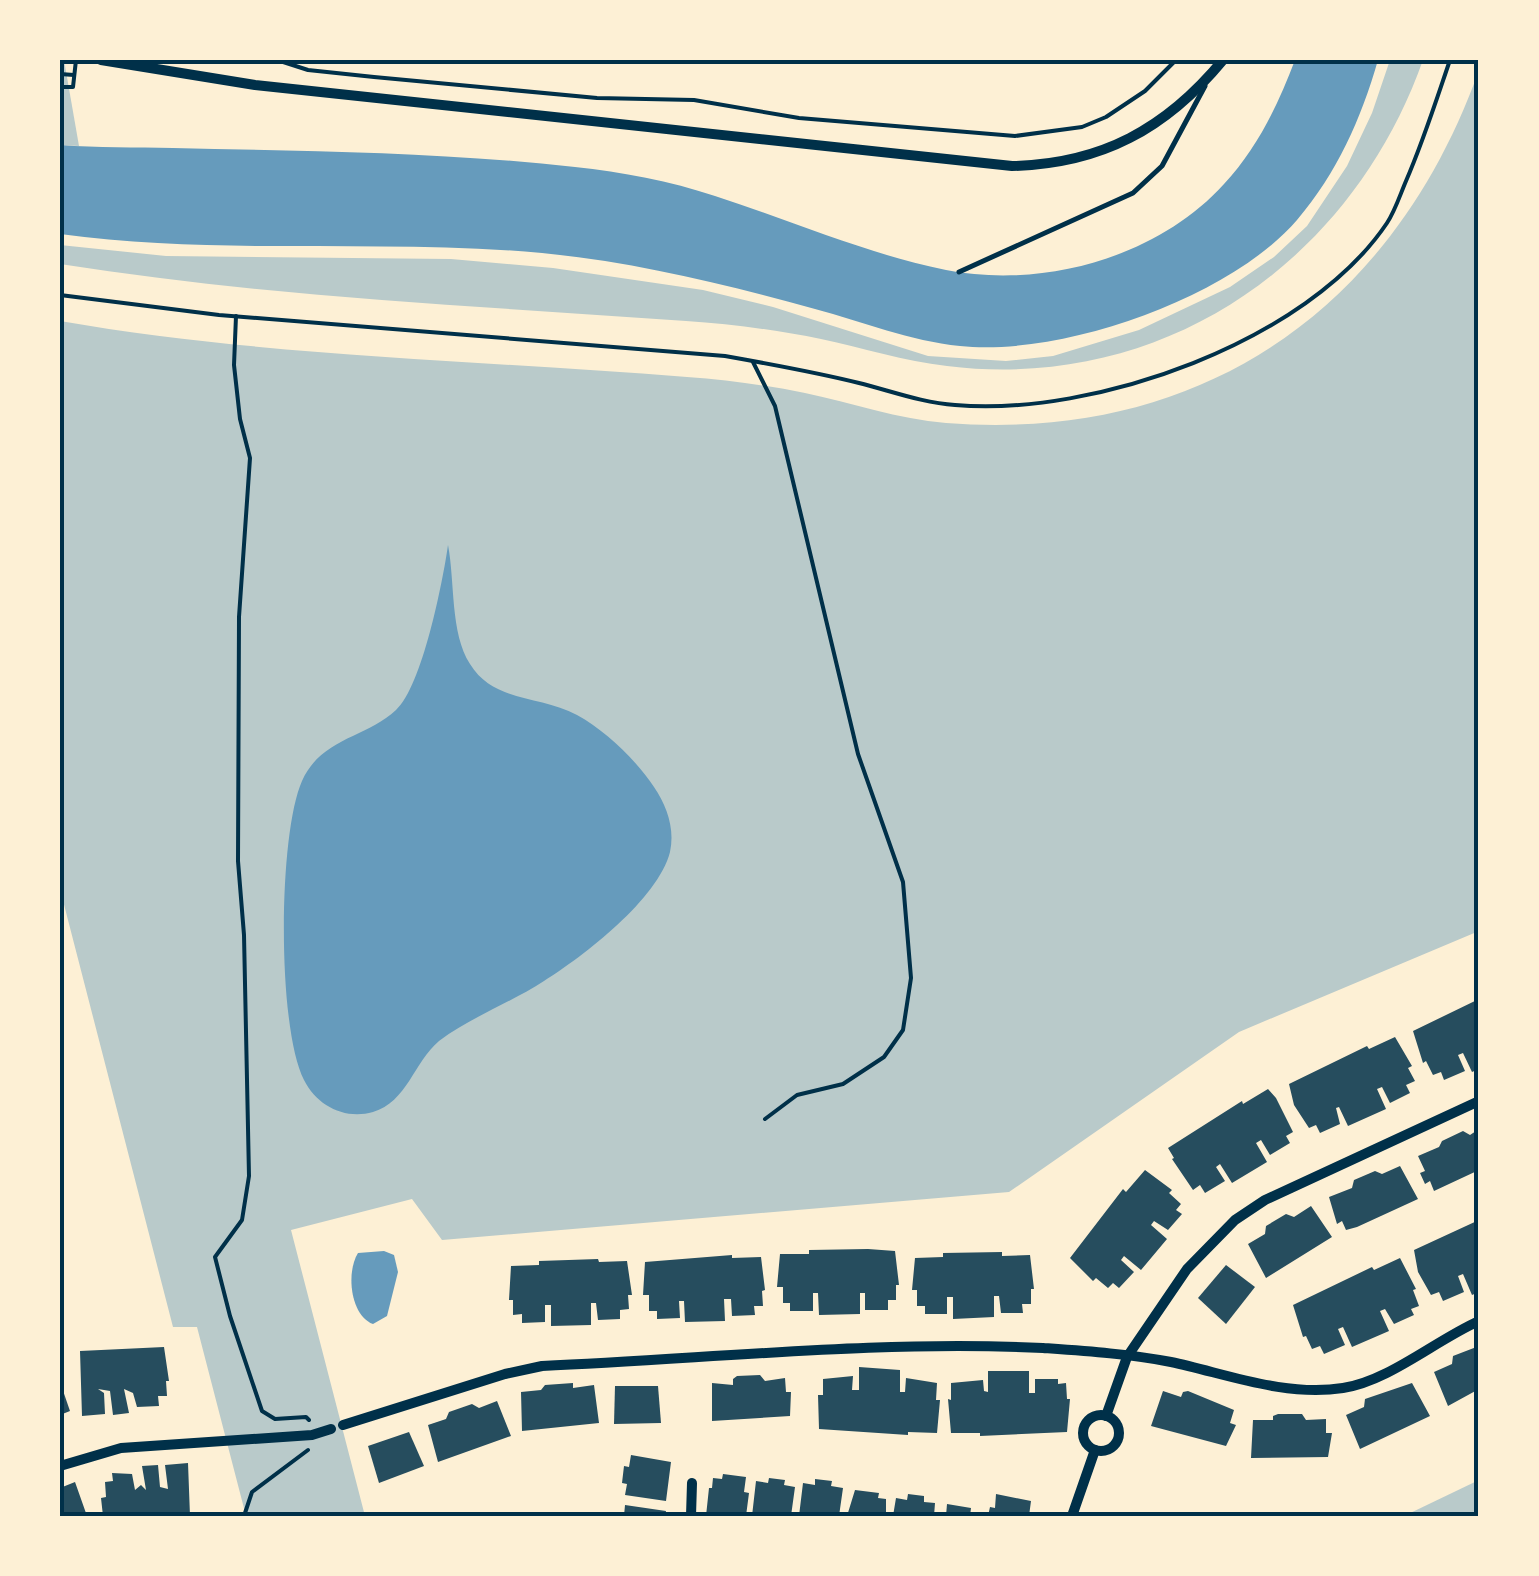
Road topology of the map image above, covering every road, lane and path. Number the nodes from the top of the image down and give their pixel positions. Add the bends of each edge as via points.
1 (76, 60) edge
2 (101, 60) edge
3 (277, 60) edge
4 (1176, 60) edge
5 (1223, 60) edge
6 (1450, 60) edge
7 (60, 74) edge
8 (74, 75) junction
9 (1211, 75) junction
10 (60, 87) edge
11 (959, 272) dead end
12 (60, 295) edge
13 (236, 316) junction
14 (752, 361) junction
15 (1479, 1101) edge
16 (765, 1119) dead end
17 (1479, 1322) edge
18 (1127, 1356) junction
19 (1106, 1416) junction
20 (312, 1423) dead end
21 (343, 1425) dead end
22 (330, 1429) dead end
23 (312, 1446) dead end
24 (1095, 1450) junction
25 (60, 1466) edge
26 (692, 1483) dead end
27 (244, 1516) edge
28 (691, 1516) edge
29 (1072, 1516) edge

1 - 8 path
2 - 9 street via 255,85 1012,166 1077,160 1130,139
3 - 4 path via 374,77 694,100 799,118 1015,136 1106,117
5 - 9 street
6 - 14 path via 1389,220 1367,249 1296,311 1196,361 1108,392 1014,406 954,405
7 - 8 path
8 - 10 path via 73,87
9 - 11 lane via 1162,166 1134,193
12 - 13 path
13 - 14 path
13 - 20 path via 234,365 250,458 239,616 238,860 249,1176 242,1220 215,1256 262,1412
14 - 16 path via 774,406 858,754 903,882 911,978 902,1030 884,1057 843,1084 797,1095
15 - 18 street via 1265,1200 1236,1220 1187,1269
17 - 18 street via 1347,1388 1267,1385
18 - 19 street
18 - 21 street via 1043,1348 819,1349 542,1366
19 - 24 street via 1084,1427 1085,1441
19 - 24 street via 1116,1425 1117,1439
22 - 25 street via 121,1448
23 - 27 path via 252,1492
24 - 29 street
26 - 28 street

